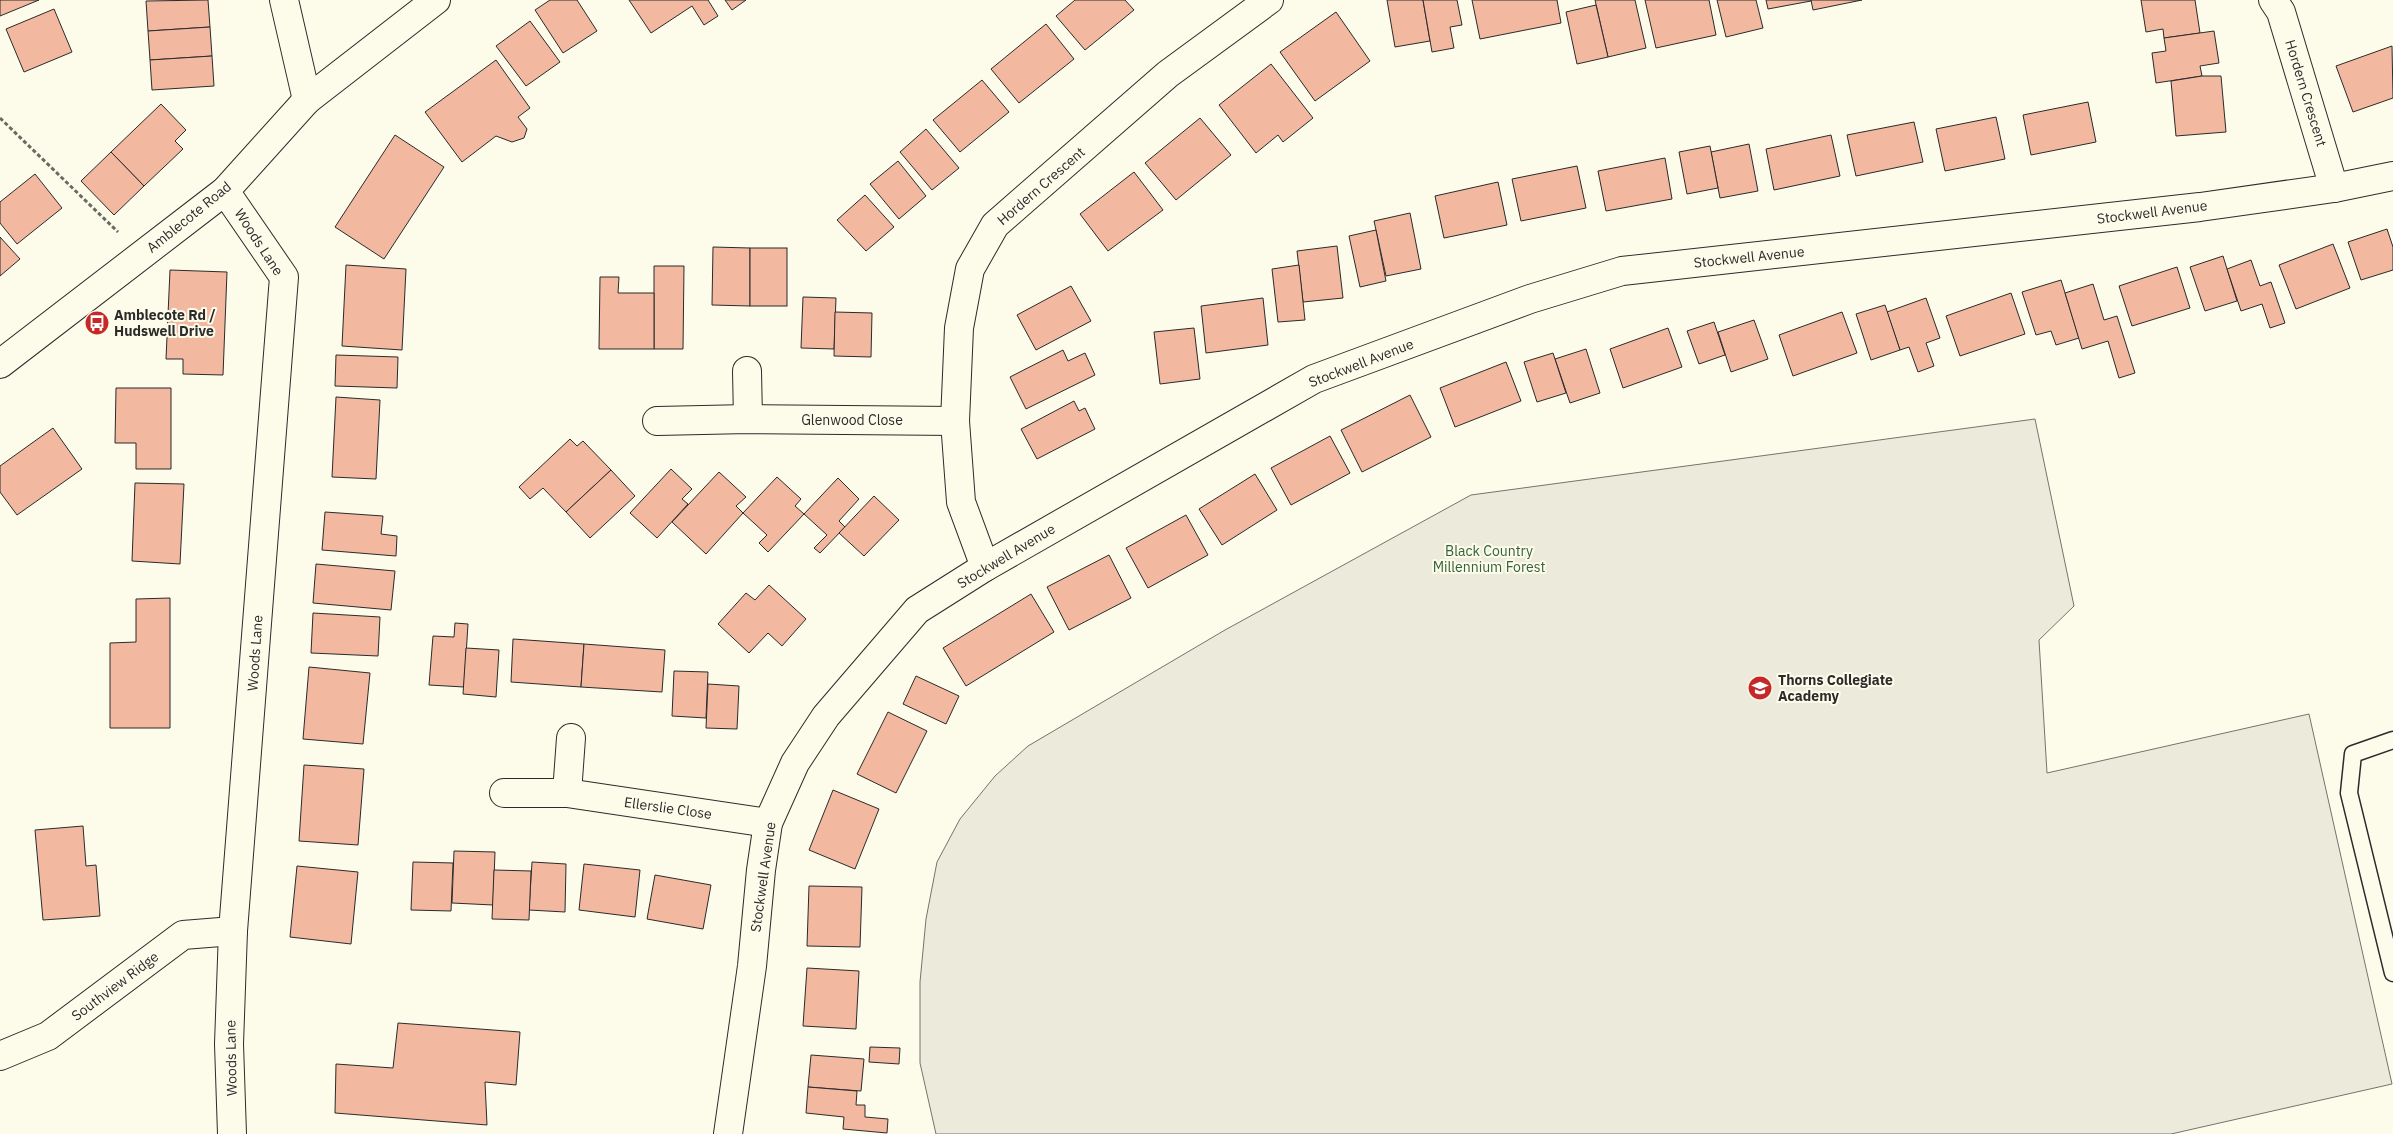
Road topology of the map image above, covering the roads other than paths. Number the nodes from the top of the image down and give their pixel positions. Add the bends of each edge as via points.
1 (284, 0) edge
2 (436, 0) edge
3 (1269, 0) edge
4 (2273, 0) edge
5 (307, 100) junction
6 (2393, 176) edge
7 (2334, 188) junction
8 (226, 191) junction
9 (0, 364) edge
10 (747, 371) dead end
11 (748, 419) junction
12 (657, 421) dead end
13 (955, 421) junction
14 (984, 567) junction
15 (571, 738) dead end
16 (2393, 740) edge
17 (504, 793) dead end
18 (567, 794) junction
19 (768, 823) junction
20 (233, 931) junction
21 (2393, 973) edge
22 (0, 1056) edge
23 (232, 1134) edge
24 (728, 1134) edge

1 - 5 street
2 - 5 street, Amblecote Road
3 - 13 street, Hordern Crescent via 1168,74 995,225 970,269 959,328
4 - 7 street, Hordern Crescent via 2281,12
5 - 8 street, Amblecote Road
6 - 7 street, Stockwell Avenue
7 - 14 street, Stockwell Avenue via 2200,207 1622,271 1530,299 1314,379
8 - 9 street, Amblecote Road
8 - 20 street, Woods Lane via 284,277
10 - 11 street
11 - 12 street, Glenwood Close
11 - 13 street, Glenwood Close
13 - 14 street, Hordern Crescent via 961,502
14 - 19 street, Stockwell Avenue via 917,610 826,716 795,763
15 - 18 street
16 - 21 lane via 2353,754 2349,793
17 - 18 street, Ellerslie Close
18 - 19 street, Ellerslie Close
19 - 24 street, Stockwell Avenue
20 - 22 street, Southview Ridge via 183,935 48,1036
20 - 23 street, Woods Lane via 229,1044

